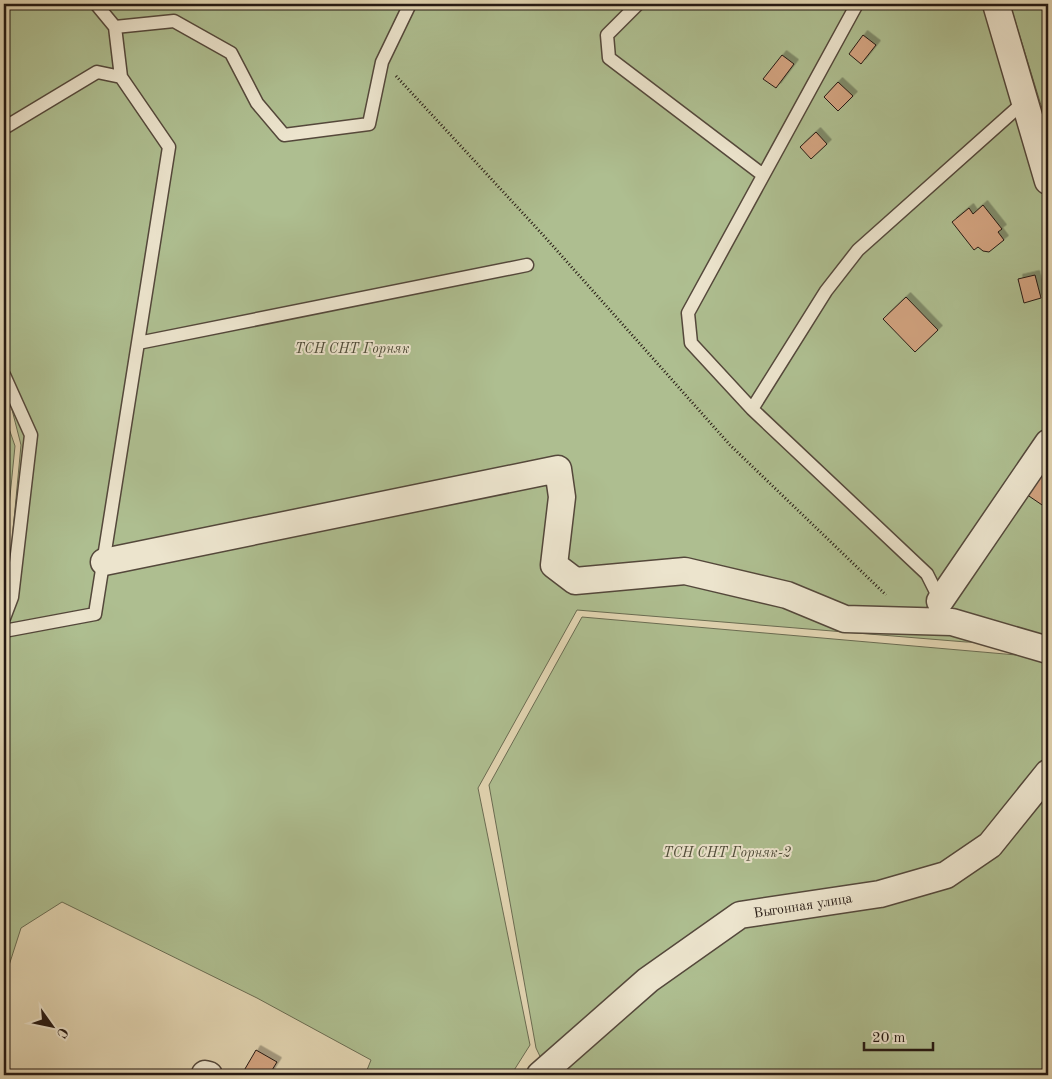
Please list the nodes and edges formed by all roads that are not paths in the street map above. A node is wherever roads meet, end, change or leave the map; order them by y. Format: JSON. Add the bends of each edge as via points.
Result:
{"nodes":[{"id":1,"x":96,"y":4,"type":"edge"},
{"id":2,"x":410,"y":4,"type":"edge"},
{"id":3,"x":638,"y":4,"type":"edge"},
{"id":4,"x":857,"y":4,"type":"edge"},
{"id":5,"x":996,"y":4,"type":"edge"},
{"id":6,"x":115,"y":27,"type":"junction"},
{"id":7,"x":120,"y":77,"type":"junction"},
{"id":8,"x":1025,"y":102,"type":"junction"},
{"id":9,"x":4,"y":128,"type":"edge"},
{"id":10,"x":763,"y":175,"type":"junction"},
{"id":11,"x":1048,"y":181,"type":"edge"},
{"id":12,"x":526,"y":265,"type":"dead end"},
{"id":13,"x":138,"y":343,"type":"junction"},
{"id":14,"x":4,"y":375,"type":"edge"},
{"id":15,"x":752,"y":409,"type":"junction"},
{"id":16,"x":1048,"y":443,"type":"edge"},
{"id":17,"x":104,"y":562,"type":"junction"},
{"id":18,"x":946,"y":612,"type":"junction"},
{"id":19,"x":4,"y":618,"type":"edge"},
{"id":20,"x":4,"y":631,"type":"edge"},
{"id":21,"x":1048,"y":650,"type":"edge"},
{"id":22,"x":1048,"y":773,"type":"edge"},
{"id":23,"x":540,"y":1075,"type":"edge"}],
"edges":[{"from":1,"to":6,"type":"lane"},
{"from":2,"to":6,"type":"lane","via":[[382,62],[369,124],[284,135],[256,103],[231,53],[174,21]]},
{"from":3,"to":10,"type":"lane","via":[[608,35],[609,58]]},
{"from":4,"to":10,"type":"lane"},
{"from":5,"to":8,"type":"street"},
{"from":6,"to":7,"type":"lane"},
{"from":7,"to":9,"type":"lane","via":[[97,72]]},
{"from":7,"to":13,"type":"lane","via":[[169,147]]},
{"from":8,"to":11,"type":"street"},
{"from":8,"to":15,"type":"lane","via":[[858,250],[826,291]]},
{"from":10,"to":15,"type":"lane","via":[[688,313],[690,343]]},
{"from":12,"to":13,"type":"lane"},
{"from":13,"to":17,"type":"lane"},
{"from":14,"to":19,"type":"lane","via":[[31,435],[12,597]]},
{"from":15,"to":18,"type":"lane","via":[[926,574]]},
{"from":16,"to":18,"type":"street"},
{"from":17,"to":18,"type":"street","via":[[558,469],[562,497],[554,565],[575,580],[685,571],[787,595],[845,619],[914,621]]},
{"from":17,"to":20,"type":"lane","via":[[96,614]]},
{"from":18,"to":21,"type":"street"},
{"from":22,"to":23,"type":"street","name":"Выгонная улица","via":[[990,845],[946,875],[880,894],[740,915],[648,980]]}]}
